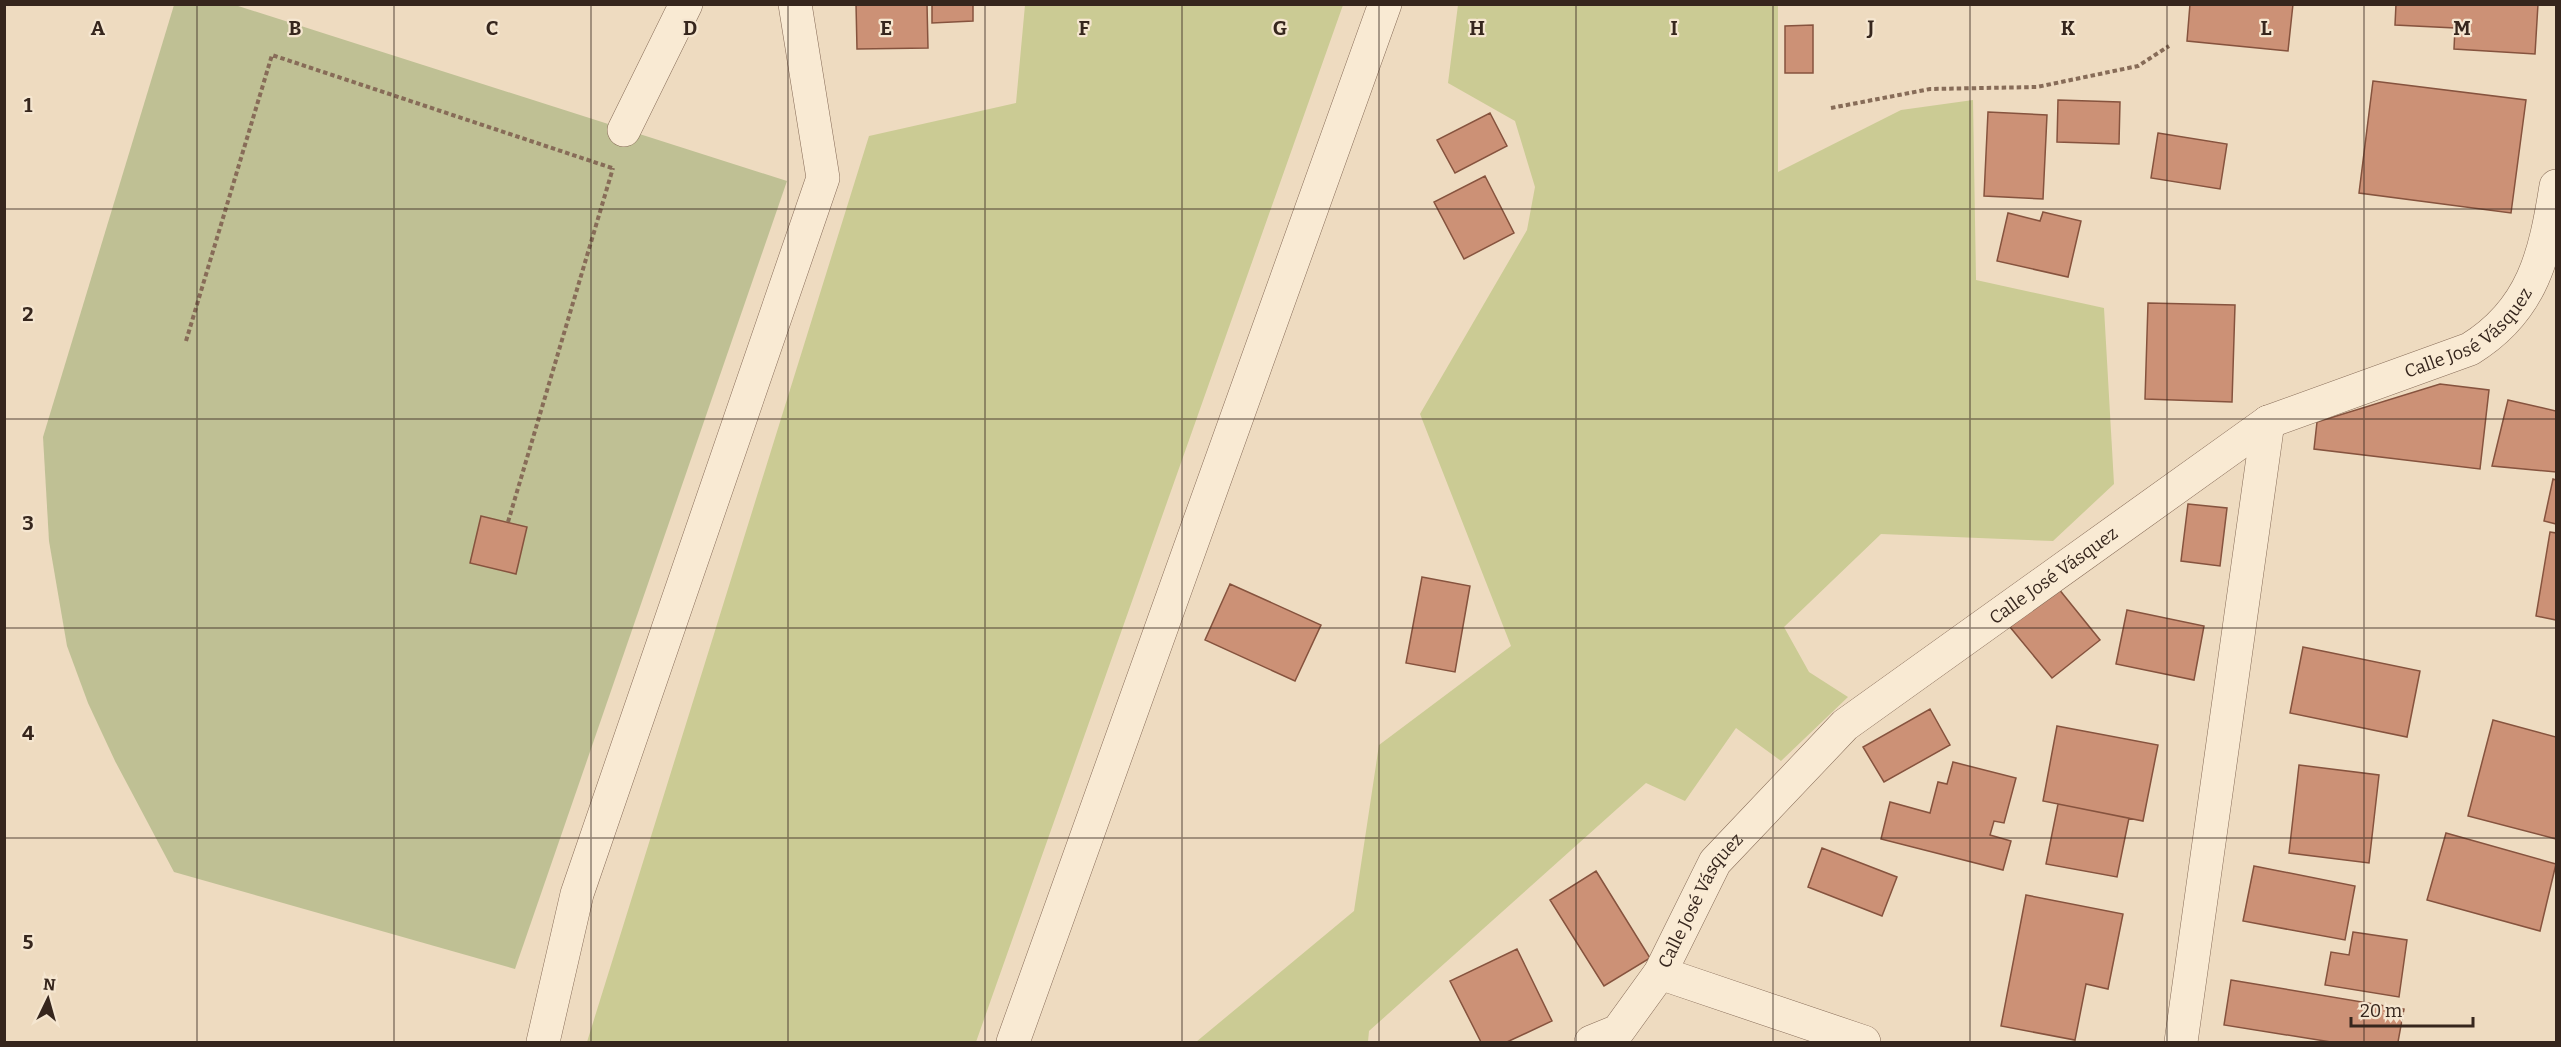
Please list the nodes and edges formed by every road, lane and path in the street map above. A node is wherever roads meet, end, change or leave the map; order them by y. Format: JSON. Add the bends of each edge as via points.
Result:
{"nodes":[{"id":1,"x":686,"y":4,"type":"edge"},
{"id":2,"x":795,"y":4,"type":"edge"},
{"id":3,"x":1385,"y":4,"type":"edge"},
{"id":4,"x":2169,"y":46,"type":"dead end"},
{"id":5,"x":1831,"y":108,"type":"dead end"},
{"id":6,"x":624,"y":129,"type":"joint"},
{"id":7,"x":613,"y":168,"type":"junction"},
{"id":8,"x":2556,"y":186,"type":"edge"},
{"id":9,"x":186,"y":341,"type":"dead end"},
{"id":10,"x":2268,"y":422,"type":"junction"},
{"id":11,"x":508,"y":522,"type":"dead end"},
{"id":12,"x":1660,"y":973,"type":"junction"},
{"id":13,"x":543,"y":1042,"type":"edge"},
{"id":14,"x":1013,"y":1042,"type":"edge"},
{"id":15,"x":1591,"y":1042,"type":"edge"},
{"id":16,"x":1864,"y":1042,"type":"edge"},
{"id":17,"x":2181,"y":1042,"type":"edge"}],
"edges":[{"from":1,"to":6,"type":"street"},
{"from":2,"to":13,"type":"street","via":[[823,178],[577,894]]},
{"from":3,"to":14,"type":"street"},
{"from":4,"to":5,"type":"path","via":[[2138,66],[2037,87],[1930,89]]},
{"from":6,"to":7,"type":"path"},
{"from":7,"to":9,"type":"path","via":[[272,55]]},
{"from":7,"to":11,"type":"path"},
{"from":8,"to":10,"type":"street","name":"Calle José Vásquez","via":[[2548,235],[2524,298],[2492,335],[2470,349]]},
{"from":10,"to":12,"type":"street","name":"Calle José Vásquez","via":[[1845,725],[1715,862]]},
{"from":10,"to":17,"type":"street"},
{"from":12,"to":15,"type":"street","name":"Calle José Vásquez","via":[[1618,1031]]},
{"from":12,"to":16,"type":"street"}]}
